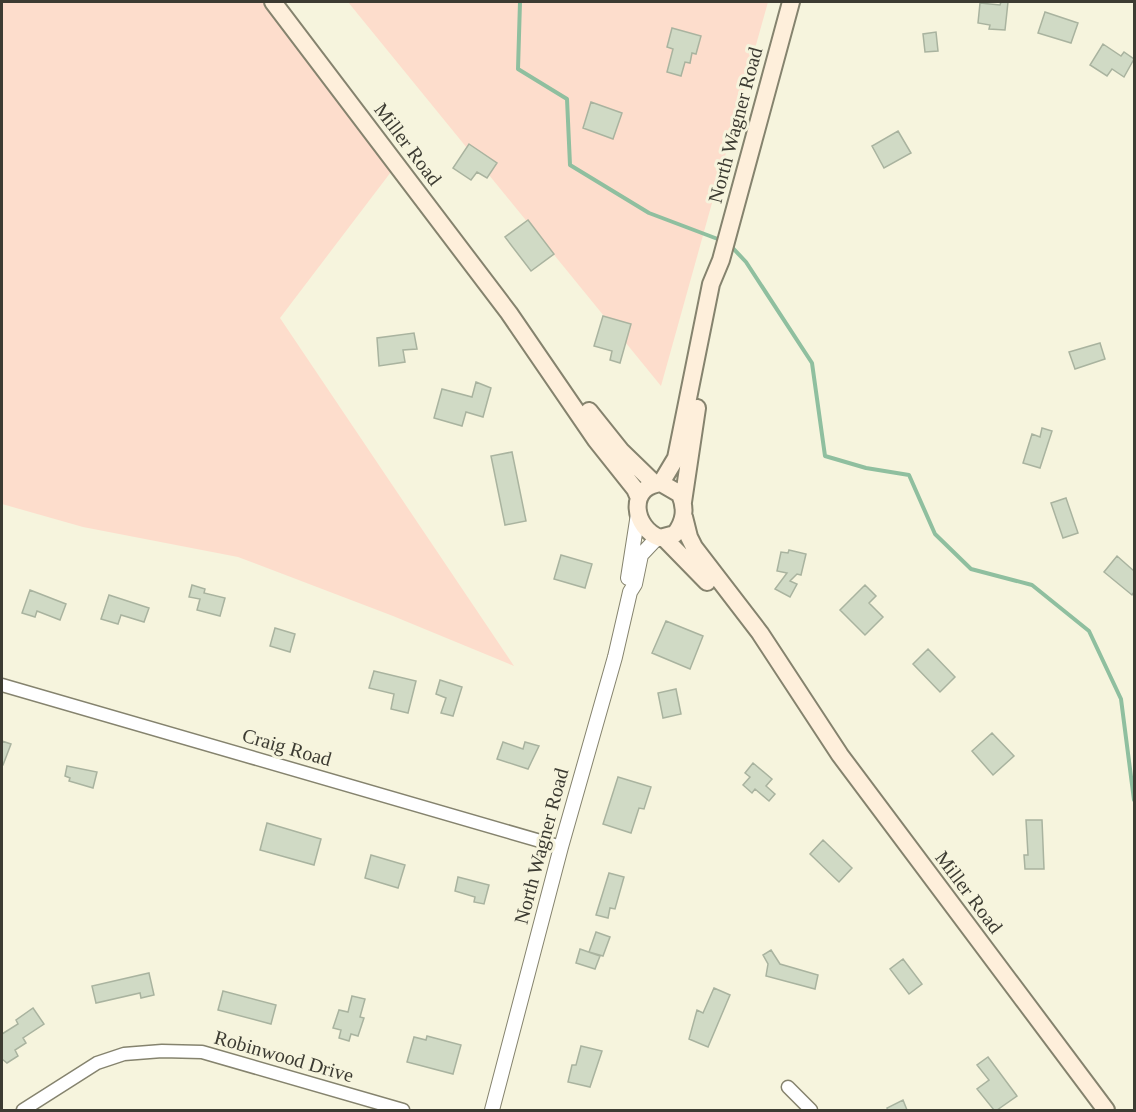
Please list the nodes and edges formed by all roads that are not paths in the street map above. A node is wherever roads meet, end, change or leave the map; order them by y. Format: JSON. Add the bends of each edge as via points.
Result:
{"nodes":[{"id":1,"x":273,"y":2,"type":"edge"},
{"id":2,"x":791,"y":2,"type":"edge"},
{"id":3,"x":722,"y":256,"type":"junction"},
{"id":4,"x":509,"y":313,"type":"junction"},
{"id":5,"x":658,"y":484,"type":"junction"},
{"id":6,"x":639,"y":506,"type":"junction"},
{"id":7,"x":683,"y":509,"type":"junction"},
{"id":8,"x":661,"y":538,"type":"junction"},
{"id":9,"x":630,"y":592,"type":"junction"},
{"id":10,"x":2,"y":685,"type":"edge"},
{"id":11,"x":800,"y":697,"type":"junction"},
{"id":12,"x":561,"y":847,"type":"junction"},
{"id":13,"x":788,"y":1086,"type":"dead end"},
{"id":14,"x":23,"y":1110,"type":"edge"},
{"id":15,"x":403,"y":1110,"type":"edge"},
{"id":16,"x":492,"y":1110,"type":"edge"},
{"id":17,"x":811,"y":1110,"type":"edge"},
{"id":18,"x":1106,"y":1110,"type":"edge"}],
"edges":[{"from":1,"to":4,"type":"main road","name":"Miller Road"},
{"from":2,"to":3,"type":"main road","name":"North Wagner Road"},
{"from":3,"to":5,"type":"main road","name":"North Wagner Road","via":[[711,284],[676,458]]},
{"from":3,"to":7,"type":"main road","name":"North Wagner Road"},
{"from":4,"to":5,"type":"main road","name":"Miller Road","via":[[621,451]]},
{"from":4,"to":6,"type":"main road","name":"Miller Road","via":[[635,489]]},
{"from":5,"to":6,"type":"main road","via":[[647,488]]},
{"from":5,"to":7,"type":"main road","via":[[674,489]]},
{"from":6,"to":8,"type":"main road","via":[[645,530]]},
{"from":6,"to":9,"type":"street","name":"North Wagner Road","via":[[627,585]]},
{"from":7,"to":8,"type":"main road","via":[[675,534]]},
{"from":7,"to":11,"type":"main road","name":"Miller Road","via":[[694,547],[760,633]]},
{"from":8,"to":9,"type":"street","name":"North Wagner Road","via":[[642,555]]},
{"from":8,"to":11,"type":"main road","name":"Miller Road","via":[[698,570]]},
{"from":9,"to":12,"type":"street","name":"North Wagner Road"},
{"from":10,"to":12,"type":"street","name":"Craig Road"},
{"from":11,"to":18,"type":"main road","name":"Miller Road"},
{"from":12,"to":16,"type":"street","name":"North Wagner Road"},
{"from":13,"to":17,"type":"street"},
{"from":14,"to":15,"type":"street","name":"Robinwood Drive","via":[[97,1063],[124,1054],[162,1051],[202,1052]]}]}
